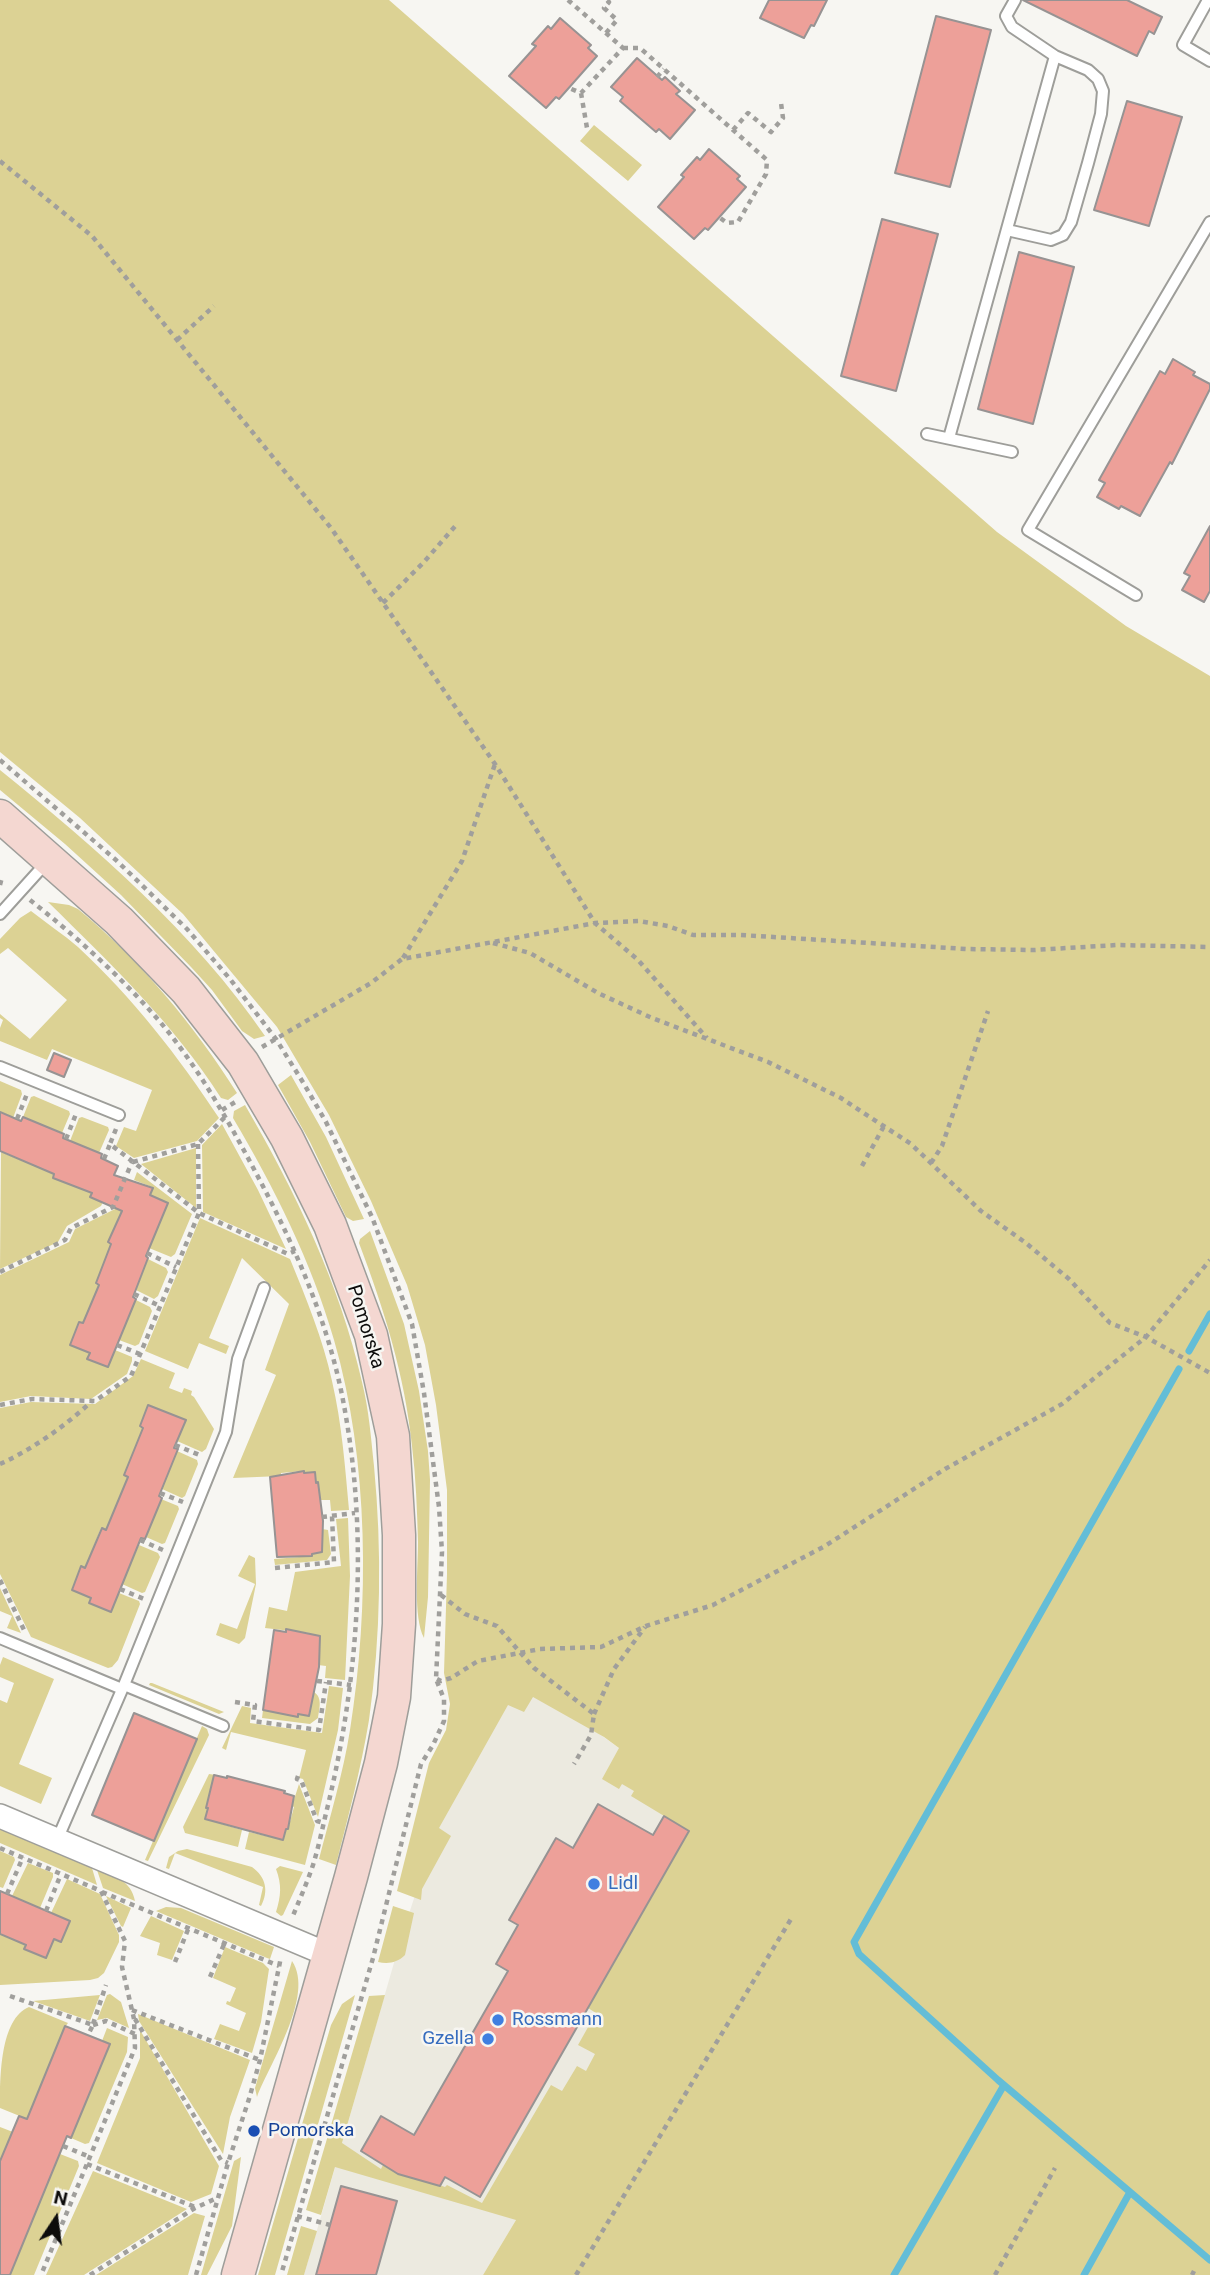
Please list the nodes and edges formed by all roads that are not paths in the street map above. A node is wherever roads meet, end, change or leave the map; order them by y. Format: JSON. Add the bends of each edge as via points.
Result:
{"nodes":[{"id":1,"x":1015,"y":0,"type":"edge"},
{"id":2,"x":1208,"y":0,"type":"edge"},
{"id":3,"x":1055,"y":56,"type":"junction"},
{"id":4,"x":1210,"y":61,"type":"edge"},
{"id":5,"x":1210,"y":222,"type":"edge"},
{"id":6,"x":1007,"y":230,"type":"junction"},
{"id":7,"x":928,"y":434,"type":"dead end"},
{"id":8,"x":949,"y":438,"type":"junction"},
{"id":9,"x":1012,"y":452,"type":"dead end"},
{"id":10,"x":1136,"y":595,"type":"dead end"},
{"id":11,"x":0,"y":816,"type":"edge"},
{"id":12,"x":50,"y":858,"type":"junction"},
{"id":13,"x":0,"y":914,"type":"edge"},
{"id":14,"x":0,"y":1067,"type":"edge"},
{"id":15,"x":119,"y":1115,"type":"dead end"},
{"id":16,"x":264,"y":1288,"type":"dead end"},
{"id":17,"x":0,"y":1638,"type":"edge"},
{"id":18,"x":123,"y":1687,"type":"junction"},
{"id":19,"x":223,"y":1726,"type":"dead end"},
{"id":20,"x":0,"y":1815,"type":"edge"},
{"id":21,"x":57,"y":1840,"type":"junction"},
{"id":22,"x":329,"y":1955,"type":"junction"},
{"id":23,"x":238,"y":2275,"type":"edge"}],
"edges":[{"from":1,"to":3,"type":"lane","via":[[1006,16],[1012,27]]},
{"from":2,"to":4,"type":"lane","via":[[1183,45]]},
{"from":3,"to":6,"type":"lane"},
{"from":3,"to":6,"type":"lane","via":[[1098,79],[1103,91],[1101,114],[1071,222],[1063,235],[1051,240]]},
{"from":5,"to":10,"type":"lane","via":[[1028,530]]},
{"from":6,"to":8,"type":"lane"},
{"from":7,"to":8,"type":"lane"},
{"from":8,"to":9,"type":"lane"},
{"from":11,"to":12,"type":"main road","name":"Pomorska"},
{"from":12,"to":13,"type":"lane"},
{"from":12,"to":22,"type":"main road","name":"Pomorska","via":[[120,921],[186,990],[240,1060],[287,1138],[330,1225],[372,1335],[393,1436],[399,1560],[394,1698]]},
{"from":14,"to":15,"type":"lane"},
{"from":16,"to":18,"type":"lane","via":[[239,1359],[226,1432]]},
{"from":17,"to":18,"type":"lane"},
{"from":18,"to":19,"type":"lane"},
{"from":18,"to":21,"type":"lane"},
{"from":20,"to":21,"type":"street"},
{"from":21,"to":22,"type":"street"},
{"from":22,"to":23,"type":"main road","name":"Pomorska"}]}
